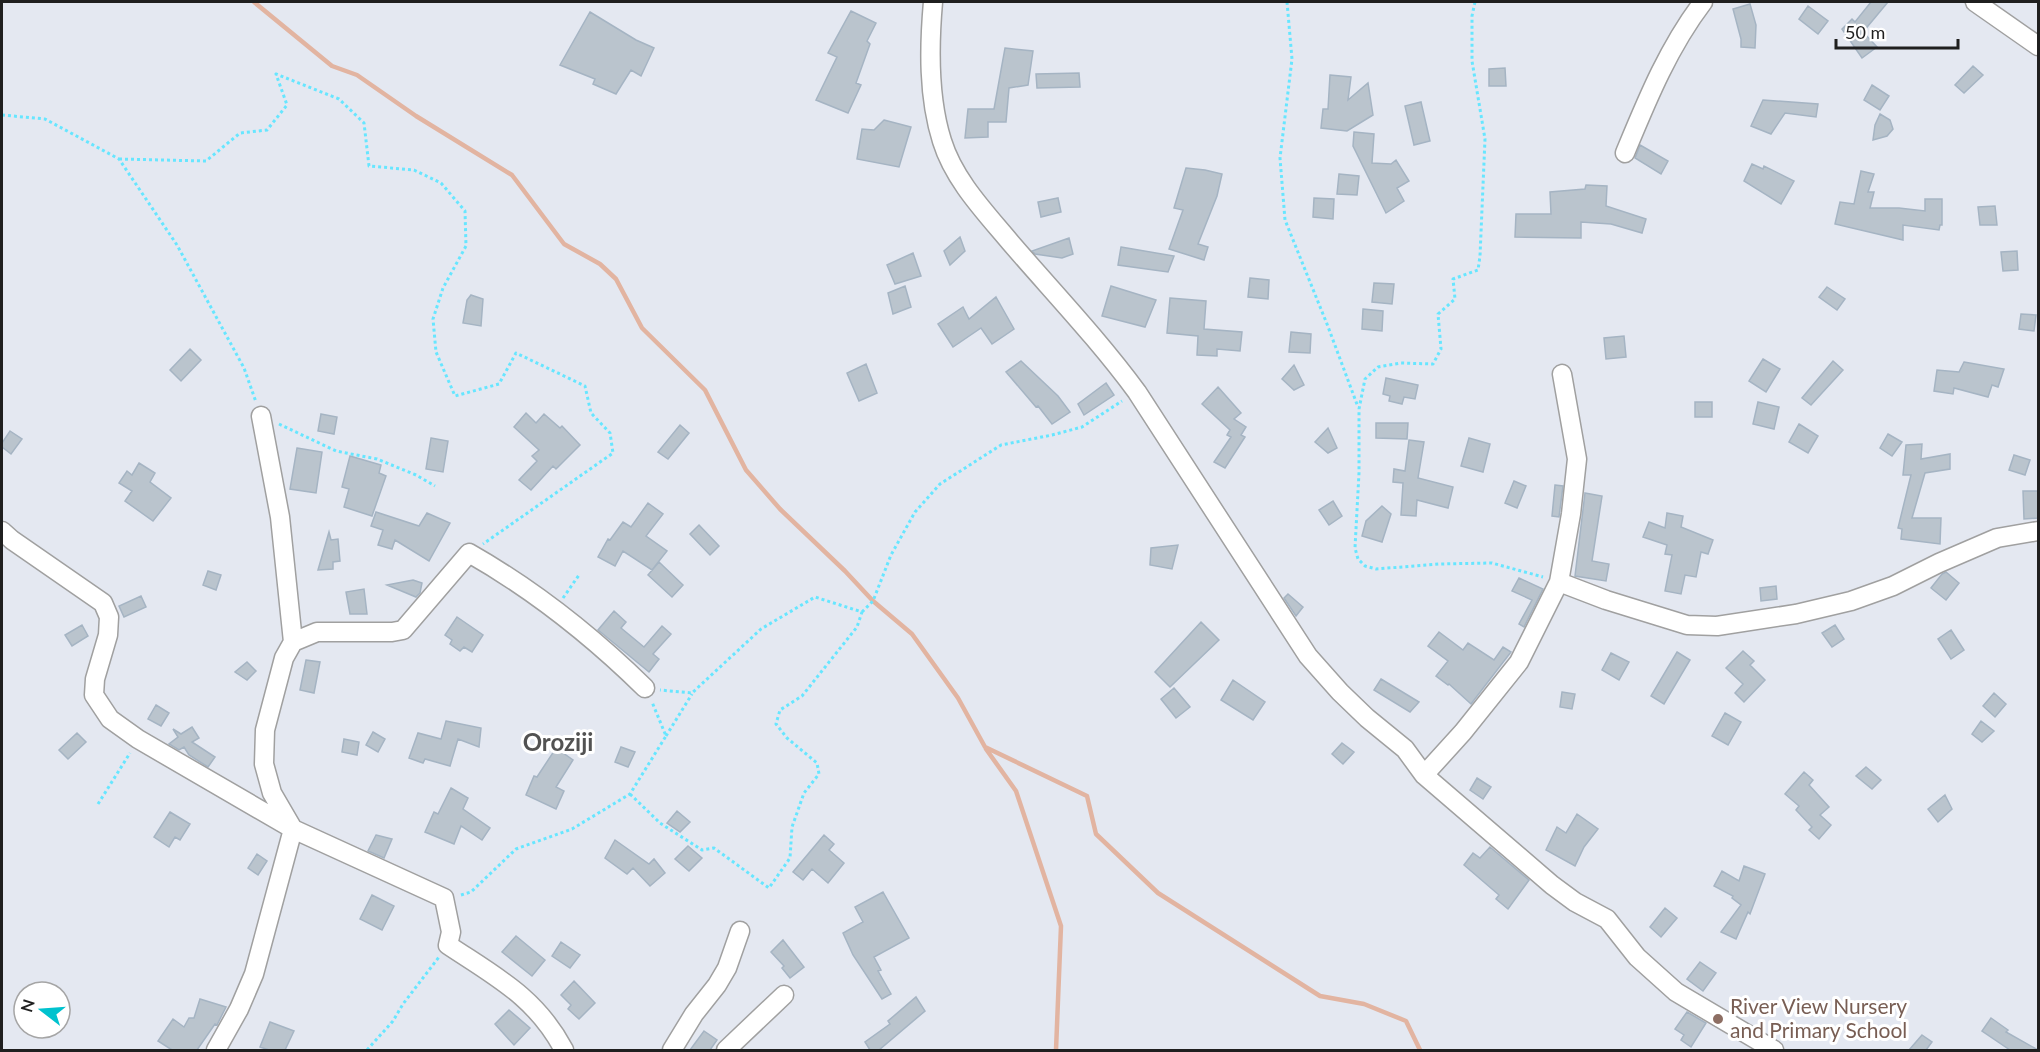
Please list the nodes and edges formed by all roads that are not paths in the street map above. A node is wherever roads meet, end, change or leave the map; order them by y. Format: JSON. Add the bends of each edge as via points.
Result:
{"nodes":[{"id":1,"x":933,"y":2,"type":"edge"},
{"id":2,"x":1703,"y":2,"type":"edge"},
{"id":3,"x":1975,"y":2,"type":"edge"},
{"id":4,"x":2038,"y":45,"type":"edge"},
{"id":5,"x":1625,"y":153,"type":"dead end"},
{"id":6,"x":1562,"y":374,"type":"dead end"},
{"id":7,"x":261,"y":416,"type":"road end"},
{"id":8,"x":2,"y":531,"type":"edge"},
{"id":9,"x":2038,"y":531,"type":"edge"},
{"id":10,"x":1559,"y":582,"type":"junction"},
{"id":11,"x":293,"y":642,"type":"junction"},
{"id":12,"x":645,"y":688,"type":"road end"},
{"id":13,"x":1425,"y":775,"type":"junction"},
{"id":14,"x":293,"y":829,"type":"junction"},
{"id":15,"x":740,"y":931,"type":"dead end"},
{"id":16,"x":784,"y":995,"type":"dead end"},
{"id":17,"x":216,"y":1050,"type":"edge"},
{"id":18,"x":564,"y":1050,"type":"edge"},
{"id":19,"x":672,"y":1050,"type":"edge"},
{"id":20,"x":726,"y":1050,"type":"edge"},
{"id":21,"x":1774,"y":1050,"type":"edge"}],
"edges":[{"from":1,"to":13,"type":"street","via":[[933,106],[942,144],[962,183],[1137,392],[1308,656],[1367,718],[1405,749]]},
{"from":2,"to":5,"type":"street","via":[[1663,63]]},
{"from":3,"to":4,"type":"street"},
{"from":6,"to":10,"type":"street","via":[[1577,459]]},
{"from":7,"to":11,"type":"street","via":[[280,517]]},
{"from":8,"to":14,"type":"street","via":[[103,603],[109,617],[108,635],[94,695],[110,719]]},
{"from":9,"to":10,"type":"street","via":[[1997,538],[1851,601],[1717,626],[1687,625]]},
{"from":10,"to":13,"type":"street","via":[[1520,662]]},
{"from":11,"to":12,"type":"street","via":[[317,632],[403,630],[469,553],[556,609]]},
{"from":11,"to":14,"type":"street","via":[[284,658],[265,730],[264,764],[272,792]]},
{"from":13,"to":21,"type":"street","via":[[1552,885],[1607,919],[1637,957],[1676,992]]},
{"from":14,"to":17,"type":"street","via":[[254,974]]},
{"from":14,"to":18,"type":"street","via":[[444,898],[451,932],[448,945],[528,1001]]},
{"from":15,"to":19,"type":"street","via":[[727,968]]},
{"from":16,"to":20,"type":"street"}]}
